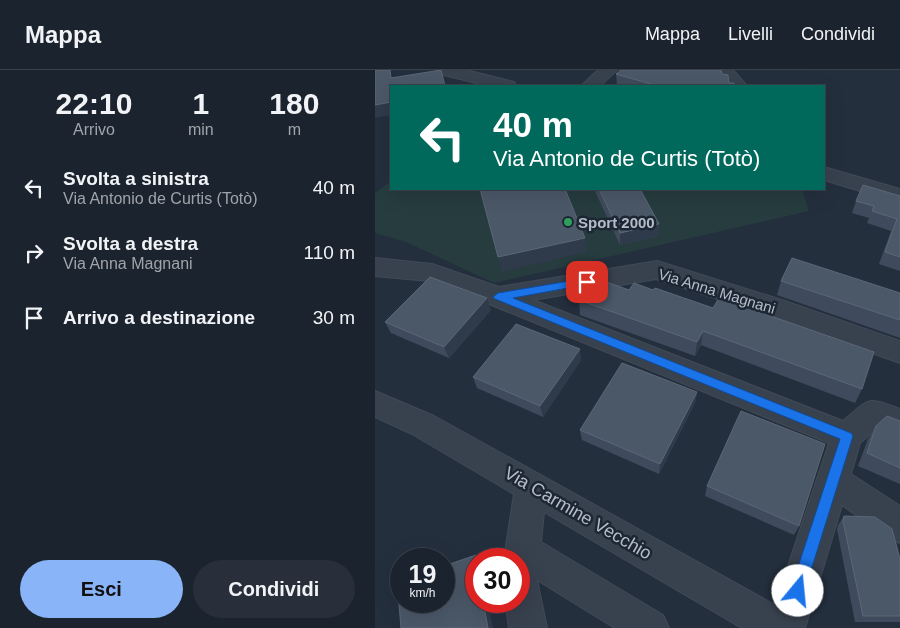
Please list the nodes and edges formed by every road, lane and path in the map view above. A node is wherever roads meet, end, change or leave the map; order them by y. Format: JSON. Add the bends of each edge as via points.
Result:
{"nodes":[{"id":1,"x":446,"y":70,"type":"edge"},
{"id":2,"x":609,"y":70,"type":"edge"},
{"id":3,"x":724,"y":70,"type":"edge"},
{"id":4,"x":504,"y":85,"type":"edge"},
{"id":5,"x":591,"y":85,"type":"edge"},
{"id":6,"x":737,"y":85,"type":"edge"},
{"id":7,"x":825,"y":174,"type":"edge"},
{"id":8,"x":900,"y":196,"type":"edge"},
{"id":9,"x":375,"y":268,"type":"edge"},
{"id":10,"x":498,"y":297,"type":"junction"},
{"id":11,"x":900,"y":352,"type":"edge"},
{"id":12,"x":375,"y":403,"type":"edge"},
{"id":13,"x":900,"y":422,"type":"edge"},
{"id":14,"x":847,"y":436,"type":"junction"},
{"id":15,"x":833,"y":480,"type":"junction"},
{"id":16,"x":531,"y":486,"type":"junction"},
{"id":17,"x":900,"y":526,"type":"edge"},
{"id":18,"x":523,"y":548,"type":"edge"},
{"id":19,"x":530,"y":555,"type":"edge"},
{"id":20,"x":525,"y":613,"type":"edge"},
{"id":21,"x":527,"y":628,"type":"edge"},
{"id":22,"x":650,"y":628,"type":"edge"},
{"id":23,"x":778,"y":628,"type":"edge"},
{"id":24,"x":786,"y":628,"type":"edge"}],
"edges":[{"from":1,"to":4,"type":"street"},
{"from":2,"to":5,"type":"street"},
{"from":3,"to":6,"type":"street"},
{"from":7,"to":8,"type":"street"},
{"from":9,"to":10,"type":"street","via":[[432,273]]},
{"from":10,"to":11,"type":"street","name":"Via Anna Magnani","via":[[657,270]]},
{"from":10,"to":14,"type":"street"},
{"from":12,"to":16,"type":"street","name":"Via Carmine Vecchio","via":[[423,425]]},
{"from":13,"to":14,"type":"street","via":[[874,412]]},
{"from":14,"to":15,"type":"street"},
{"from":15,"to":17,"type":"street"},
{"from":15,"to":24,"type":"street"},
{"from":16,"to":18,"type":"street"},
{"from":16,"to":23,"type":"street","name":"Via Carmine Vecchio"},
{"from":19,"to":22,"type":"street"},
{"from":20,"to":21,"type":"street"}]}
